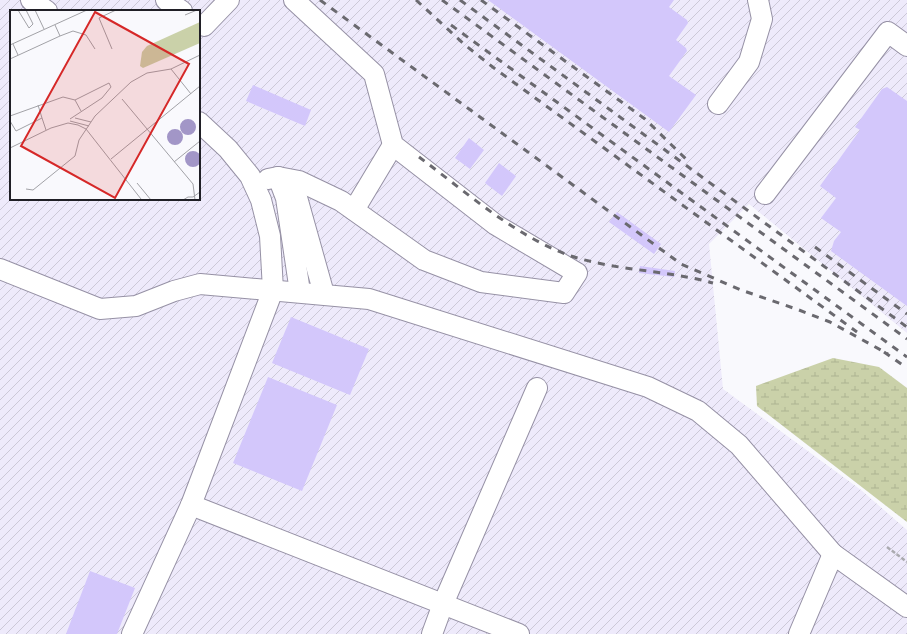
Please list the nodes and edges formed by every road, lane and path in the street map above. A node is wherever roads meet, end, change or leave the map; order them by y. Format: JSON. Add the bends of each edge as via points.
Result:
{"nodes":[{"id":1,"x":31,"y":0,"type":"edge"},
{"id":2,"x":166,"y":0,"type":"edge"},
{"id":3,"x":229,"y":0,"type":"edge"},
{"id":4,"x":294,"y":0,"type":"edge"},
{"id":5,"x":758,"y":0,"type":"edge"},
{"id":6,"x":46,"y":10,"type":"edge"},
{"id":7,"x":181,"y":10,"type":"edge"},
{"id":8,"x":201,"y":27,"type":"edge"},
{"id":9,"x":907,"y":46,"type":"edge"},
{"id":10,"x":718,"y":104,"type":"dead end"},
{"id":11,"x":200,"y":123,"type":"edge"},
{"id":12,"x":393,"y":145,"type":"junction"},
{"id":13,"x":285,"y":178,"type":"junction"},
{"id":14,"x":253,"y":182,"type":"junction"},
{"id":15,"x":765,"y":194,"type":"dead end"},
{"id":16,"x":354,"y":210,"type":"junction"},
{"id":17,"x":0,"y":269,"type":"edge"},
{"id":18,"x":273,"y":290,"type":"junction"},
{"id":19,"x":300,"y":292,"type":"junction"},
{"id":20,"x":324,"y":294,"type":"junction"},
{"id":21,"x":537,"y":388,"type":"dead end"},
{"id":22,"x":191,"y":505,"type":"junction"},
{"id":23,"x":886,"y":547,"type":"dead end"},
{"id":24,"x":833,"y":554,"type":"junction"},
{"id":25,"x":907,"y":562,"type":"edge"},
{"id":26,"x":443,"y":604,"type":"junction"},
{"id":27,"x":907,"y":607,"type":"edge"},
{"id":28,"x":132,"y":634,"type":"edge"},
{"id":29,"x":432,"y":634,"type":"edge"},
{"id":30,"x":519,"y":634,"type":"edge"},
{"id":31,"x":799,"y":634,"type":"edge"}],
"edges":[{"from":1,"to":6,"type":"lane"},
{"from":2,"to":7,"type":"lane"},
{"from":3,"to":8,"type":"lane"},
{"from":4,"to":12,"type":"lane","via":[[374,74]]},
{"from":5,"to":10,"type":"lane","via":[[762,19],[749,62]]},
{"from":9,"to":15,"type":"lane","via":[[888,32]]},
{"from":11,"to":14,"type":"lane","via":[[228,149]]},
{"from":12,"to":16,"type":"lane"},
{"from":12,"to":16,"type":"lane","via":[[496,226],[577,273],[564,293],[481,282],[424,260]]},
{"from":13,"to":14,"type":"lane"},
{"from":13,"to":16,"type":"lane","via":[[299,181]]},
{"from":13,"to":19,"type":"lane"},
{"from":13,"to":20,"type":"lane"},
{"from":14,"to":18,"type":"lane","via":[[261,200],[270,236]]},
{"from":17,"to":18,"type":"lane","via":[[100,309],[136,306],[200,284]]},
{"from":18,"to":19,"type":"lane"},
{"from":18,"to":22,"type":"lane"},
{"from":19,"to":20,"type":"lane"},
{"from":20,"to":24,"type":"lane","via":[[369,299],[648,387],[698,411],[739,445]]},
{"from":21,"to":26,"type":"lane"},
{"from":22,"to":26,"type":"lane"},
{"from":22,"to":28,"type":"lane"},
{"from":23,"to":25,"type":"path"},
{"from":24,"to":27,"type":"lane"},
{"from":24,"to":31,"type":"lane"},
{"from":26,"to":29,"type":"lane"},
{"from":26,"to":30,"type":"lane"}]}
